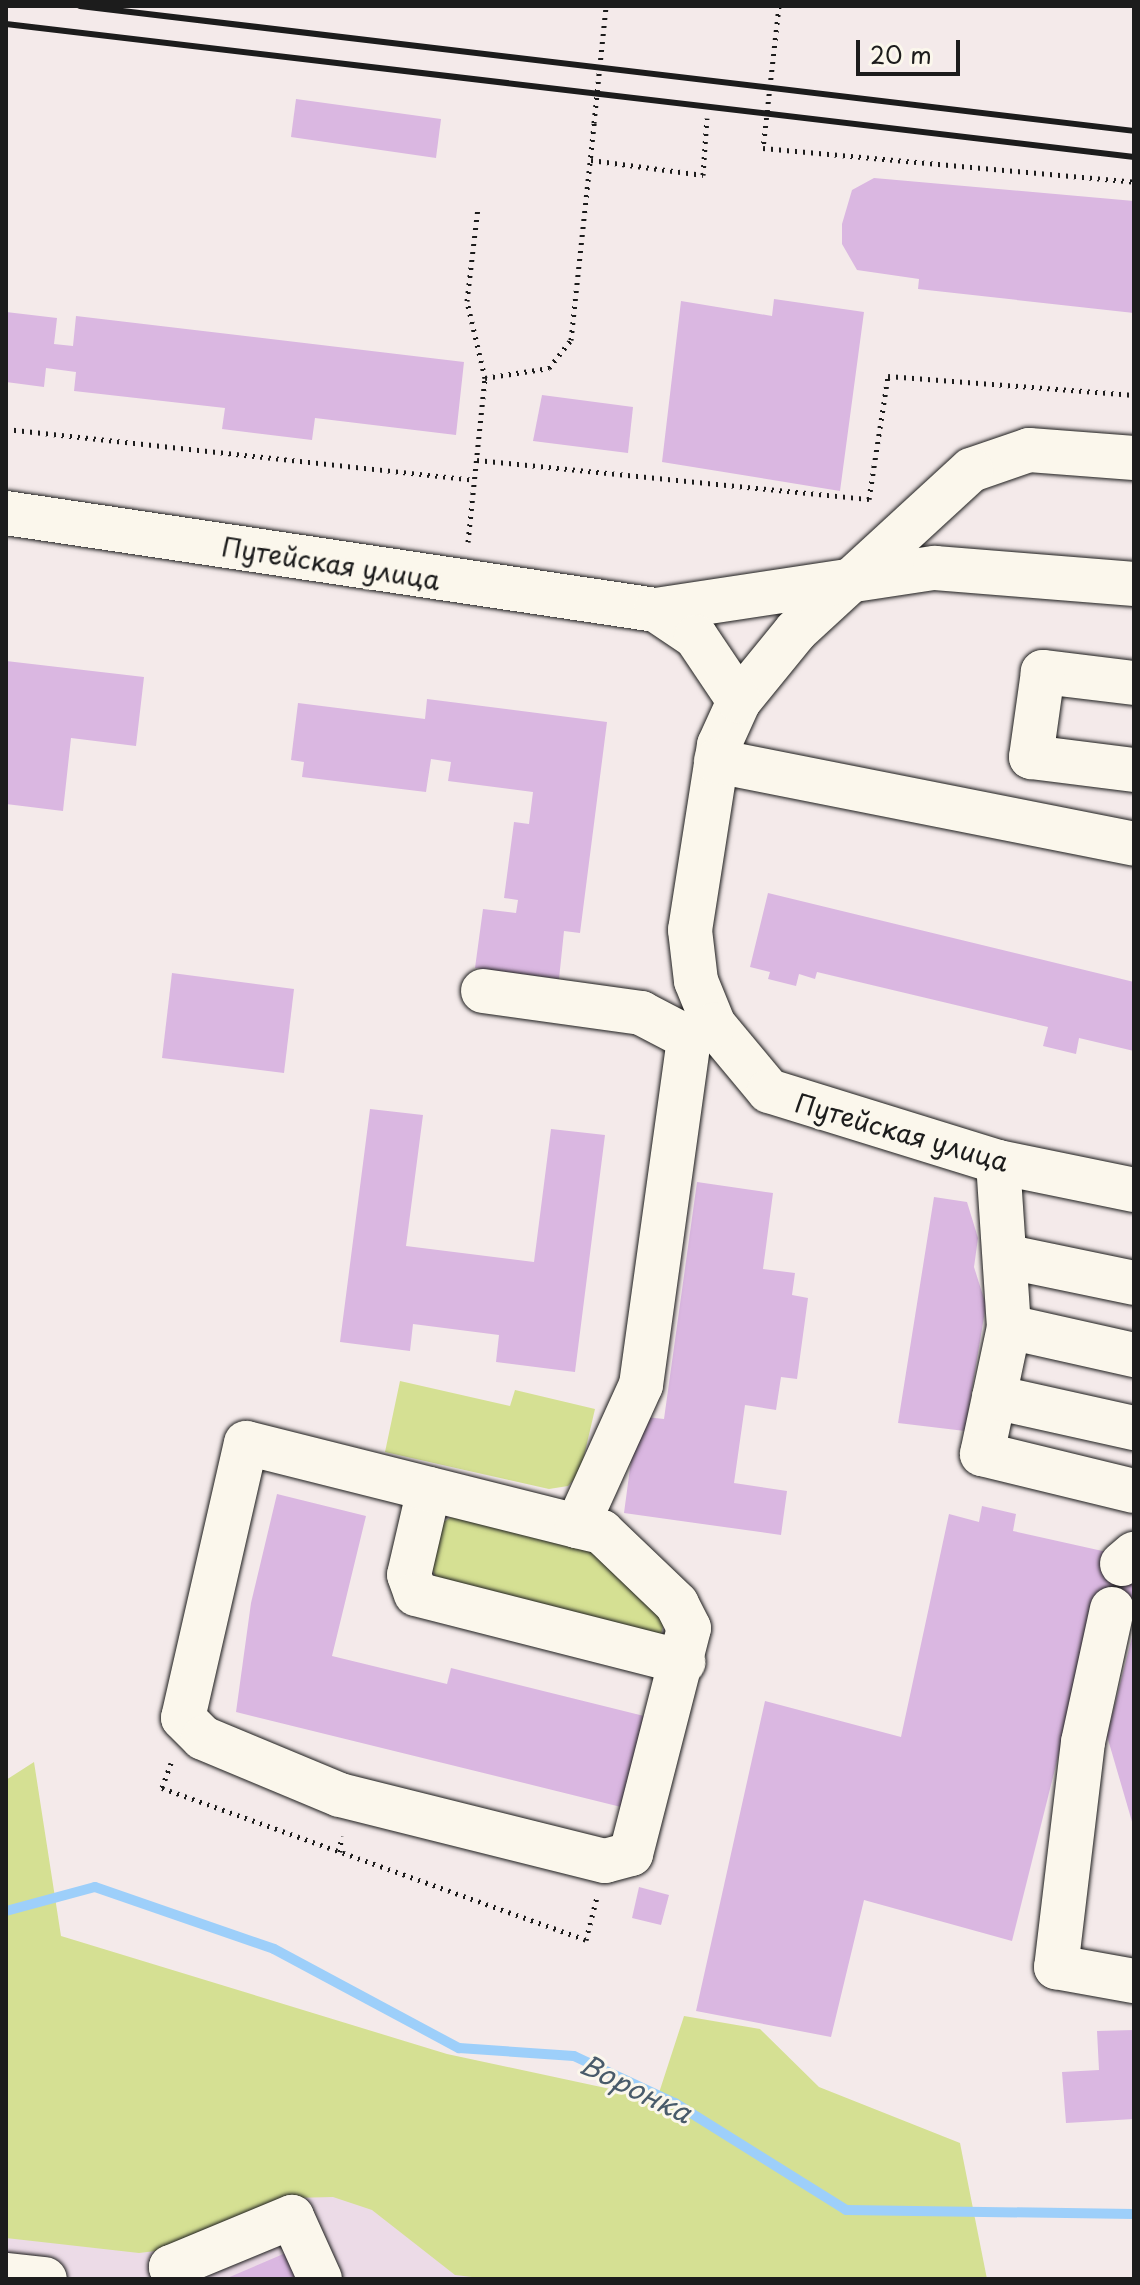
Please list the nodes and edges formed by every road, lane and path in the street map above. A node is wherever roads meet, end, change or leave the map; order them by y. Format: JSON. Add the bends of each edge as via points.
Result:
{"nodes":[{"id":1,"x":606,"y":6,"type":"edge"},
{"id":2,"x":779,"y":6,"type":"edge"},
{"id":3,"x":707,"y":118,"type":"dead end"},
{"id":4,"x":591,"y":160,"type":"junction"},
{"id":5,"x":1134,"y":182,"type":"edge"},
{"id":6,"x":478,"y":207,"type":"dead end"},
{"id":7,"x":485,"y":378,"type":"junction"},
{"id":8,"x":1134,"y":395,"type":"edge"},
{"id":9,"x":6,"y":429,"type":"edge"},
{"id":10,"x":1134,"y":458,"type":"edge"},
{"id":11,"x":477,"y":460,"type":"junction"},
{"id":12,"x":474,"y":480,"type":"junction"},
{"id":13,"x":6,"y":513,"type":"edge"},
{"id":14,"x":465,"y":584,"type":"junction"},
{"id":15,"x":1134,"y":584,"type":"edge"},
{"id":16,"x":848,"y":585,"type":"junction"},
{"id":17,"x":656,"y":610,"type":"junction"},
{"id":18,"x":1134,"y":683,"type":"edge"},
{"id":19,"x":739,"y":701,"type":"junction"},
{"id":20,"x":716,"y":761,"type":"junction"},
{"id":21,"x":1086,"y":765,"type":"junction"},
{"id":22,"x":1134,"y":770,"type":"edge"},
{"id":23,"x":1077,"y":833,"type":"junction"},
{"id":24,"x":1134,"y":844,"type":"edge"},
{"id":25,"x":483,"y":991,"type":"dead end"},
{"id":26,"x":701,"y":1032,"type":"junction"},
{"id":27,"x":998,"y":1162,"type":"junction"},
{"id":28,"x":1134,"y":1190,"type":"edge"},
{"id":29,"x":1009,"y":1257,"type":"junction"},
{"id":30,"x":1134,"y":1283,"type":"edge"},
{"id":31,"x":1009,"y":1327,"type":"junction"},
{"id":32,"x":1134,"y":1355,"type":"edge"},
{"id":33,"x":994,"y":1397,"type":"junction"},
{"id":34,"x":1134,"y":1428,"type":"edge"},
{"id":35,"x":429,"y":1489,"type":"junction"},
{"id":36,"x":1134,"y":1491,"type":"edge"},
{"id":37,"x":577,"y":1526,"type":"junction"},
{"id":38,"x":1112,"y":1609,"type":"dead end"},
{"id":39,"x":683,"y":1662,"type":"junction"},
{"id":40,"x":191,"y":1730,"type":"junction"},
{"id":41,"x":605,"y":1861,"type":"junction"},
{"id":42,"x":1134,"y":1981,"type":"edge"},
{"id":43,"x":6,"y":2275,"type":"edge"},
{"id":44,"x":45,"y":2279,"type":"edge"},
{"id":45,"x":176,"y":2279,"type":"edge"},
{"id":46,"x":320,"y":2279,"type":"edge"}],
"edges":[{"from":1,"to":4,"type":"path","bridge":true},
{"from":2,"to":5,"type":"path","via":[[763,148]]},
{"from":3,"to":4,"type":"path","via":[[703,175]]},
{"from":4,"to":7,"type":"path","via":[[571,340],[549,368]]},
{"from":6,"to":7,"type":"path","via":[[467,301]]},
{"from":7,"to":11,"type":"path"},
{"from":8,"to":11,"type":"path","via":[[888,376],[869,499]]},
{"from":9,"to":12,"type":"path"},
{"from":10,"to":16,"type":"street","name":"Путейская улица","via":[[1029,450],[971,470]]},
{"from":11,"to":12,"type":"path"},
{"from":12,"to":14,"type":"path"},
{"from":13,"to":14,"type":"street","name":"Путейская улица"},
{"from":14,"to":17,"type":"street","name":"Путейская улица"},
{"from":15,"to":16,"type":"street","via":[[935,568]]},
{"from":16,"to":17,"type":"street"},
{"from":16,"to":19,"type":"street","name":"Путейская улица","via":[[796,631]]},
{"from":17,"to":19,"type":"street","via":[[696,637]]},
{"from":18,"to":21,"type":"street","via":[[1043,672],[1031,757]]},
{"from":19,"to":20,"type":"street","name":"Путейская улица"},
{"from":20,"to":23,"type":"street"},
{"from":20,"to":26,"type":"street","name":"Путейская улица","via":[[690,930]]},
{"from":21,"to":22,"type":"street"},
{"from":21,"to":23,"type":"street"},
{"from":23,"to":24,"type":"street"},
{"from":25,"to":26,"type":"street","via":[[641,1013]]},
{"from":26,"to":27,"type":"street","name":"Путейская улица","via":[[769,1091]]},
{"from":26,"to":37,"type":"street","via":[[641,1385]]},
{"from":27,"to":28,"type":"street","name":"Путейская улица"},
{"from":27,"to":29,"type":"street"},
{"from":29,"to":30,"type":"street"},
{"from":29,"to":31,"type":"street"},
{"from":31,"to":32,"type":"street"},
{"from":31,"to":33,"type":"street"},
{"from":33,"to":34,"type":"street"},
{"from":33,"to":36,"type":"street","via":[[982,1454]]},
{"from":35,"to":37,"type":"street"},
{"from":35,"to":39,"type":"street","via":[[409,1575],[416,1594]]},
{"from":35,"to":40,"type":"street","via":[[246,1443],[182,1703]]},
{"from":37,"to":39,"type":"street","via":[[602,1532],[677,1604],[689,1628]]},
{"from":38,"to":42,"type":"street","via":[[1083,1742],[1056,1967]]},
{"from":39,"to":41,"type":"street","via":[[639,1840],[631,1854]]},
{"from":40,"to":41,"type":"street","via":[[340,1795]]},
{"from":40,"to":41,"type":"path","via":[[162,1788],[586,1940]]},
{"from":43,"to":44,"type":"street"},
{"from":45,"to":46,"type":"street","via":[[171,2267],[292,2217]]}]}
